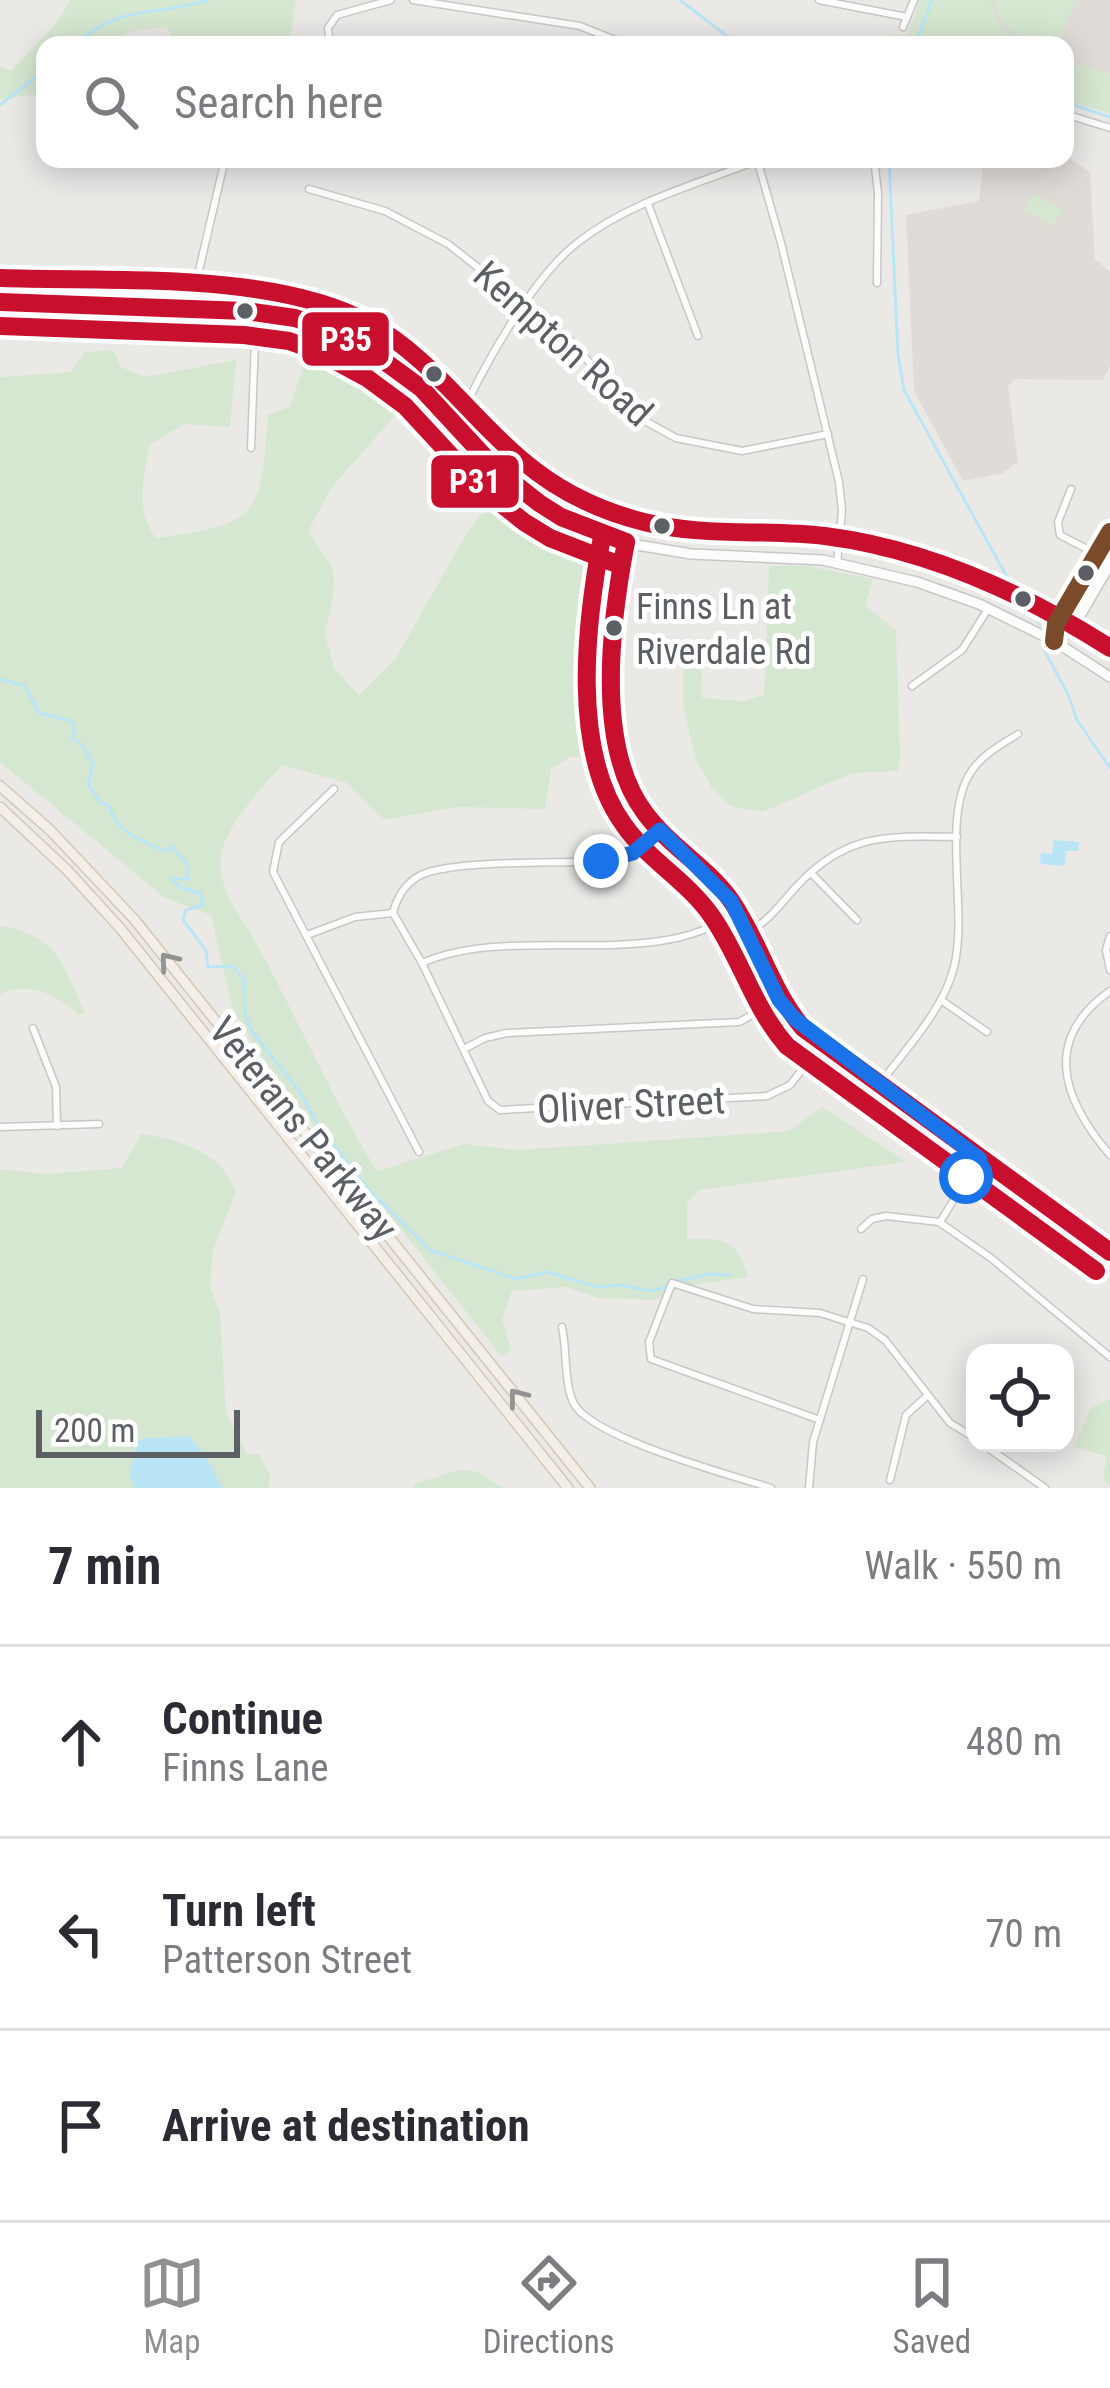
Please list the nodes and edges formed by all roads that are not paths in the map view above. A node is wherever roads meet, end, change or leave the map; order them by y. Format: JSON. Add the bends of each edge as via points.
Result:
{"nodes":[{"id":1,"x":391,"y":0,"type":"edge"},
{"id":2,"x":412,"y":0,"type":"edge"},
{"id":3,"x":819,"y":0,"type":"edge"},
{"id":4,"x":914,"y":0,"type":"edge"},
{"id":5,"x":907,"y":17,"type":"junction"},
{"id":6,"x":903,"y":27,"type":"dead end"},
{"id":7,"x":329,"y":36,"type":"edge"},
{"id":8,"x":605,"y":36,"type":"edge"},
{"id":9,"x":1074,"y":117,"type":"edge"},
{"id":10,"x":1110,"y":128,"type":"edge"},
{"id":11,"x":223,"y":168,"type":"edge"},
{"id":12,"x":739,"y":168,"type":"edge"},
{"id":13,"x":761,"y":168,"type":"edge"},
{"id":14,"x":875,"y":168,"type":"edge"},
{"id":15,"x":309,"y":189,"type":"dead end"},
{"id":16,"x":648,"y":204,"type":"junction"},
{"id":17,"x":877,"y":283,"type":"dead end"},
{"id":18,"x":525,"y":301,"type":"junction"},
{"id":19,"x":0,"y":302,"type":"edge"},
{"id":20,"x":190,"y":309,"type":"junction"},
{"id":21,"x":256,"y":312,"type":"junction"},
{"id":22,"x":698,"y":336,"type":"dead end"},
{"id":23,"x":456,"y":427,"type":"junction"},
{"id":24,"x":828,"y":434,"type":"junction"},
{"id":25,"x":251,"y":448,"type":"dead end"},
{"id":26,"x":1071,"y":489,"type":"dead end"},
{"id":27,"x":1110,"y":532,"type":"edge"},
{"id":28,"x":626,"y":542,"type":"junction"},
{"id":29,"x":1097,"y":553,"type":"junction"},
{"id":30,"x":1110,"y":562,"type":"edge"},
{"id":31,"x":837,"y":563,"type":"junction"},
{"id":32,"x":988,"y":609,"type":"junction"},
{"id":33,"x":1054,"y":641,"type":"junction"},
{"id":34,"x":1110,"y":677,"type":"edge"},
{"id":35,"x":912,"y":686,"type":"dead end"},
{"id":36,"x":1018,"y":734,"type":"dead end"},
{"id":37,"x":0,"y":786,"type":"edge"},
{"id":38,"x":334,"y":789,"type":"dead end"},
{"id":39,"x":0,"y":807,"type":"edge"},
{"id":40,"x":660,"y":830,"type":"junction"},
{"id":41,"x":958,"y":838,"type":"junction"},
{"id":42,"x":811,"y":872,"type":"junction"},
{"id":43,"x":737,"y":911,"type":"junction"},
{"id":44,"x":393,"y":913,"type":"junction"},
{"id":45,"x":856,"y":920,"type":"dead end"},
{"id":46,"x":748,"y":932,"type":"junction"},
{"id":47,"x":307,"y":935,"type":"junction"},
{"id":48,"x":1110,"y":936,"type":"edge"},
{"id":49,"x":422,"y":963,"type":"junction"},
{"id":50,"x":1110,"y":970,"type":"edge"},
{"id":51,"x":1110,"y":991,"type":"edge"},
{"id":52,"x":779,"y":1000,"type":"junction"},
{"id":53,"x":941,"y":1000,"type":"junction"},
{"id":54,"x":34,"y":1028,"type":"dead end"},
{"id":55,"x":987,"y":1032,"type":"dead end"},
{"id":56,"x":823,"y":1043,"type":"junction"},
{"id":57,"x":464,"y":1049,"type":"junction"},
{"id":58,"x":880,"y":1084,"type":"junction"},
{"id":59,"x":99,"y":1124,"type":"dead end"},
{"id":60,"x":0,"y":1126,"type":"edge"},
{"id":61,"x":57,"y":1126,"type":"junction"},
{"id":62,"x":419,"y":1152,"type":"dead end"},
{"id":63,"x":1110,"y":1155,"type":"edge"},
{"id":64,"x":980,"y":1159,"type":"junction"},
{"id":65,"x":939,"y":1222,"type":"junction"},
{"id":66,"x":861,"y":1229,"type":"dead end"},
{"id":67,"x":1110,"y":1252,"type":"edge"},
{"id":68,"x":863,"y":1279,"type":"dead end"},
{"id":69,"x":851,"y":1322,"type":"junction"},
{"id":70,"x":562,"y":1327,"type":"dead end"},
{"id":71,"x":1110,"y":1357,"type":"edge"},
{"id":72,"x":927,"y":1396,"type":"junction"},
{"id":73,"x":820,"y":1420,"type":"junction"},
{"id":74,"x":966,"y":1433,"type":"edge"},
{"id":75,"x":994,"y":1452,"type":"edge"},
{"id":76,"x":890,"y":1480,"type":"dead end"},
{"id":77,"x":568,"y":1488,"type":"edge"},
{"id":78,"x":590,"y":1488,"type":"edge"},
{"id":79,"x":771,"y":1488,"type":"edge"},
{"id":80,"x":809,"y":1488,"type":"edge"},
{"id":81,"x":1046,"y":1488,"type":"edge"}],
"edges":[{"from":1,"to":7,"type":"street","via":[[337,15]]},
{"from":2,"to":8,"type":"street"},
{"from":3,"to":5,"type":"street"},
{"from":4,"to":5,"type":"street"},
{"from":5,"to":6,"type":"street"},
{"from":9,"to":10,"type":"street"},
{"from":11,"to":20,"type":"street"},
{"from":12,"to":16,"type":"street"},
{"from":13,"to":24,"type":"street"},
{"from":14,"to":17,"type":"street"},
{"from":15,"to":18,"type":"street","name":"Kempton Road","via":[[410,222]]},
{"from":16,"to":18,"type":"street","via":[[580,240]]},
{"from":16,"to":22,"type":"street"},
{"from":18,"to":23,"type":"street"},
{"from":18,"to":24,"type":"street","name":"Kempton Road","via":[[636,416],[676,439],[742,452]]},
{"from":19,"to":20,"type":"main road"},
{"from":20,"to":21,"type":"main road"},
{"from":21,"to":23,"type":"main road","via":[[357,344],[421,388]]},
{"from":21,"to":25,"type":"street"},
{"from":23,"to":28,"type":"main road","via":[[538,503]]},
{"from":24,"to":31,"type":"street","via":[[842,503]]},
{"from":26,"to":29,"type":"street","via":[[1058,532]]},
{"from":27,"to":29,"type":"main road"},
{"from":28,"to":31,"type":"main road"},
{"from":28,"to":40,"type":"main road","via":[[612,637],[619,756],[631,793]]},
{"from":29,"to":30,"type":"street"},
{"from":29,"to":33,"type":"main road"},
{"from":30,"to":33,"type":"main road","via":[[1070,634]]},
{"from":31,"to":32,"type":"main road"},
{"from":32,"to":33,"type":"main road"},
{"from":32,"to":35,"type":"street","via":[[962,650]]},
{"from":33,"to":34,"type":"main road"},
{"from":36,"to":41,"type":"street","via":[[970,773]]},
{"from":78,"to":37,"type":"main road","name":"Veterans Parkway","one_way":true,"via":[[134,919]]},
{"from":38,"to":47,"type":"street","via":[[275,851],[275,877]]},
{"from":39,"to":77,"type":"main road","name":"Veterans Parkway","via":[[120,928]]},
{"from":40,"to":43,"type":"main road"},
{"from":40,"to":44,"type":"street","via":[[616,860],[427,872],[406,886]]},
{"from":41,"to":42,"type":"street","via":[[868,839]]},
{"from":41,"to":53,"type":"street","via":[[957,946]]},
{"from":42,"to":45,"type":"street"},
{"from":42,"to":46,"type":"street"},
{"from":43,"to":46,"type":"main road"},
{"from":43,"to":49,"type":"street","via":[[674,939],[460,950]]},
{"from":44,"to":47,"type":"street"},
{"from":44,"to":49,"type":"street","name":"Oliver Street"},
{"from":46,"to":52,"type":"main road"},
{"from":47,"to":62,"type":"street"},
{"from":48,"to":50,"type":"street"},
{"from":49,"to":57,"type":"street","name":"Oliver Street"},
{"from":51,"to":63,"type":"street","via":[[1064,1054],[1075,1105]]},
{"from":52,"to":56,"type":"main road"},
{"from":52,"to":57,"type":"street","via":[[739,1022],[507,1033]]},
{"from":53,"to":55,"type":"street"},
{"from":53,"to":58,"type":"street"},
{"from":54,"to":61,"type":"street","via":[[56,1087]]},
{"from":56,"to":57,"type":"street","name":"Oliver Street","via":[[790,1085],[766,1096],[517,1111],[491,1106]]},
{"from":56,"to":58,"type":"main road"},
{"from":58,"to":64,"type":"main road"},
{"from":59,"to":61,"type":"street"},
{"from":60,"to":61,"type":"street"},
{"from":64,"to":65,"type":"street"},
{"from":64,"to":67,"type":"main road"},
{"from":65,"to":66,"type":"street","via":[[886,1216]]},
{"from":65,"to":71,"type":"street"},
{"from":68,"to":69,"type":"street"},
{"from":69,"to":72,"type":"street","via":[[885,1340]]},
{"from":69,"to":73,"type":"street"},
{"from":69,"to":73,"type":"street","via":[[753,1309],[672,1282],[650,1342],[651,1358]]},
{"from":70,"to":79,"type":"street","via":[[582,1415]]},
{"from":72,"to":74,"type":"street"},
{"from":72,"to":76,"type":"street","via":[[906,1415]]},
{"from":73,"to":80,"type":"street"},
{"from":75,"to":81,"type":"street"}]}
